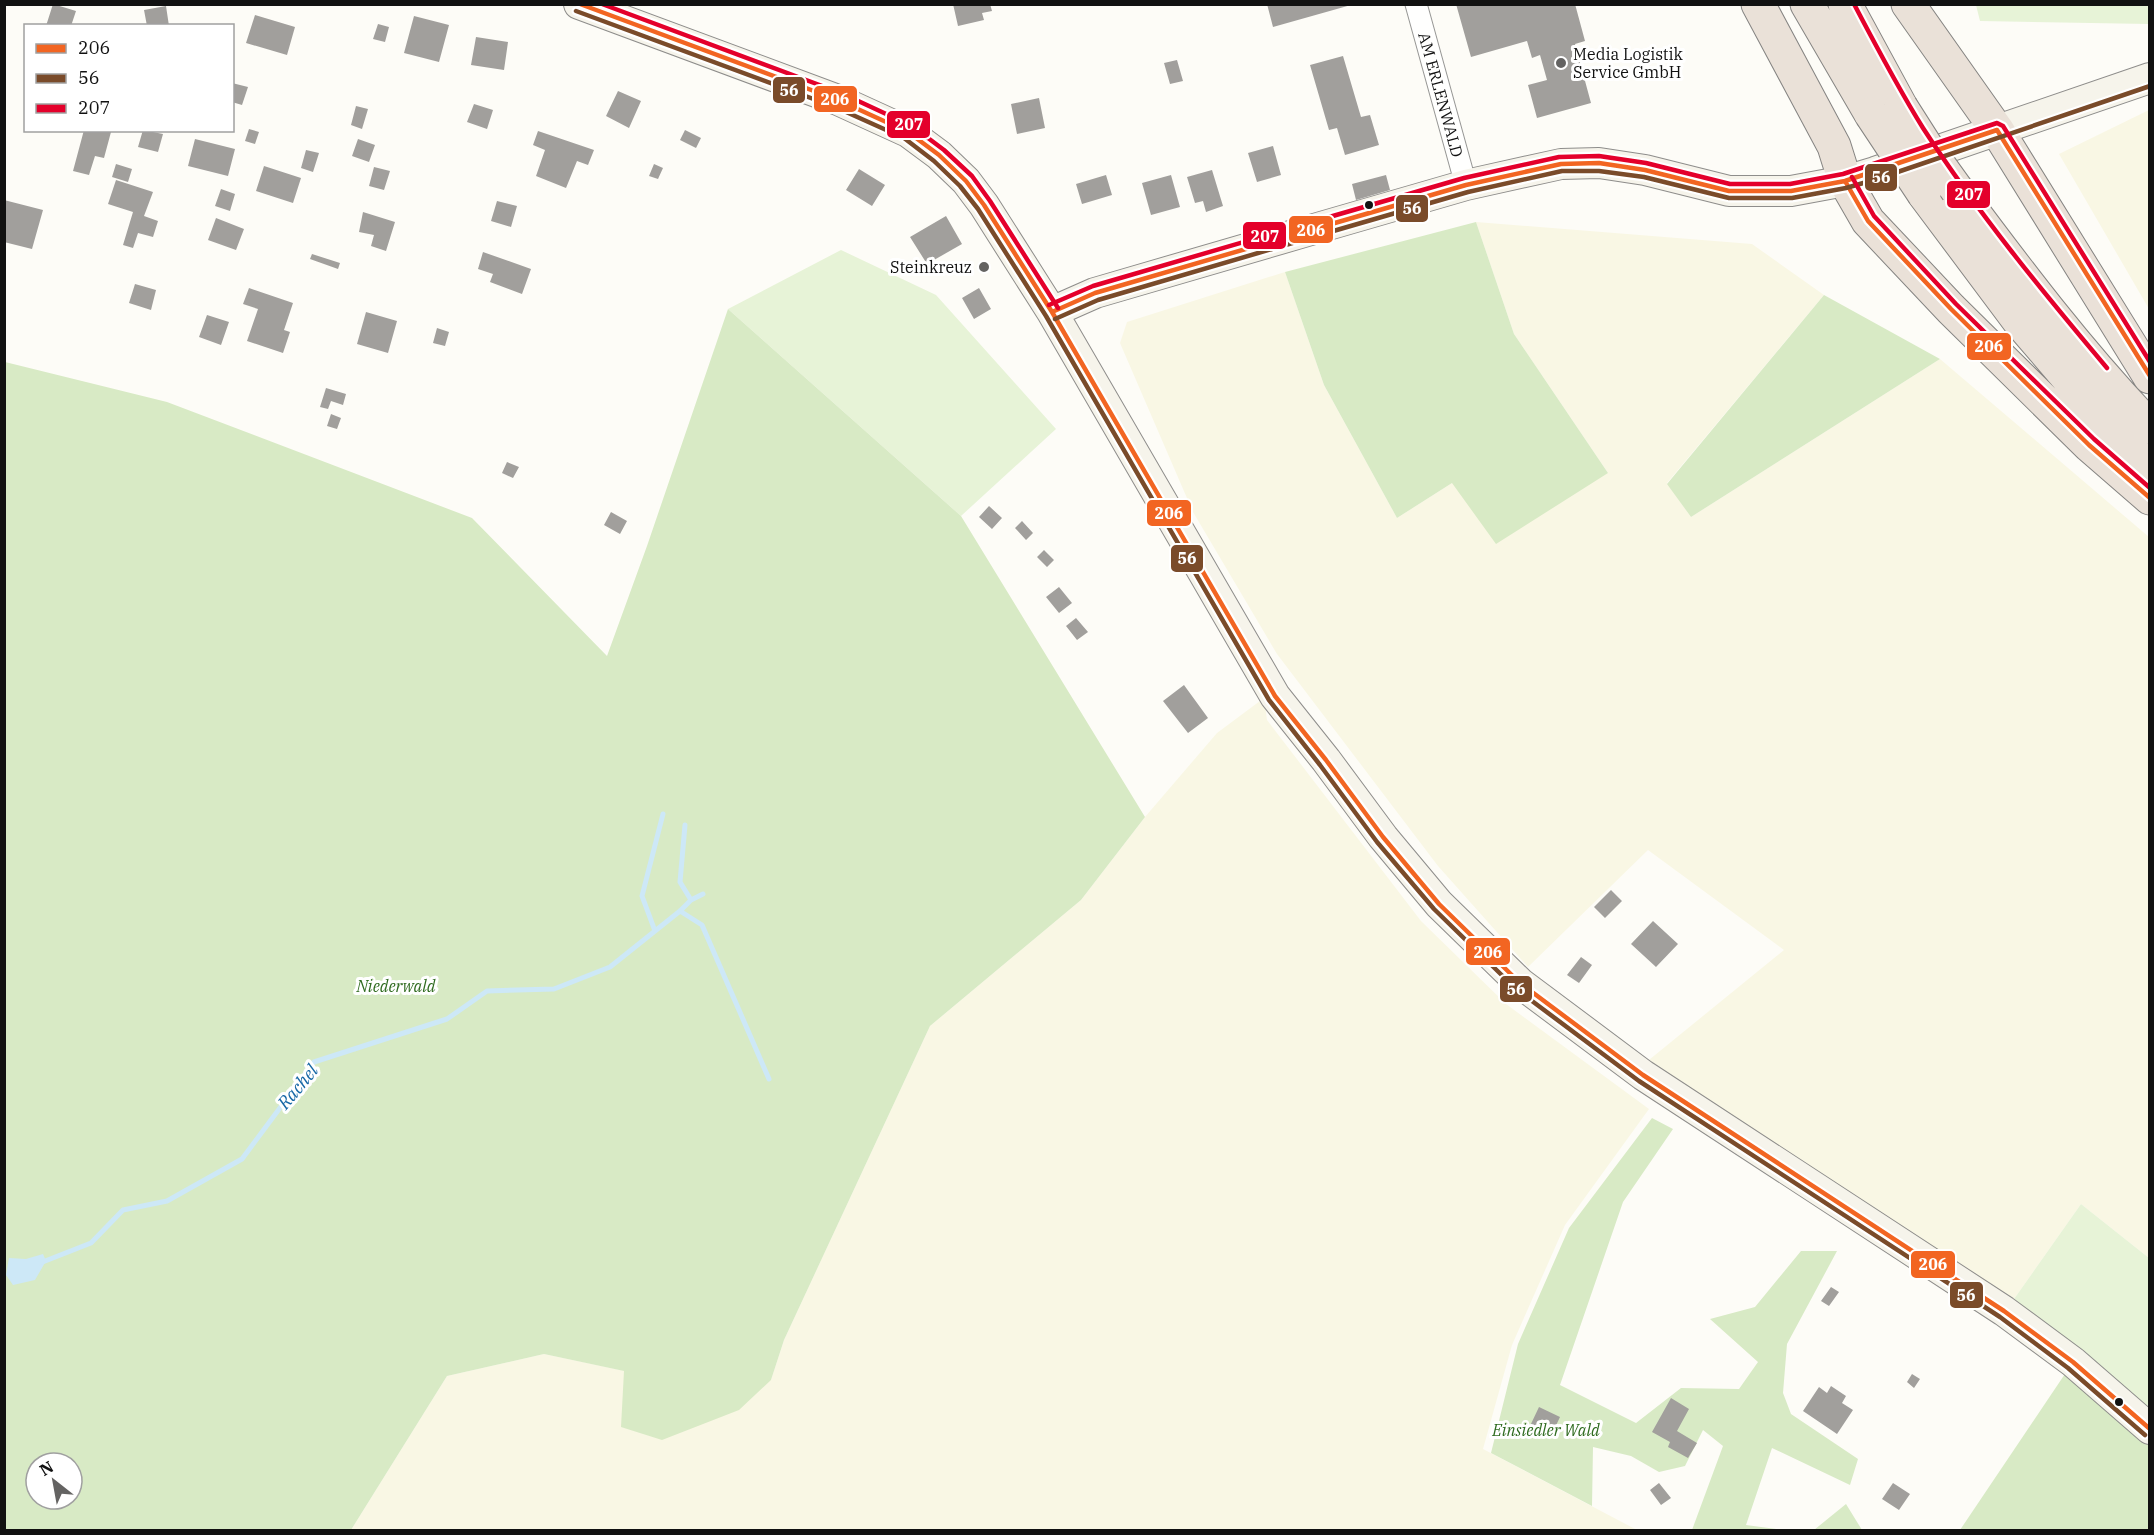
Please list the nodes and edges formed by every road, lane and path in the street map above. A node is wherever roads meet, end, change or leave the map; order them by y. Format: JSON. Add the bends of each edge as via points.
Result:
{"nodes":[{"id":1,"x":579,"y":4,"type":"edge"},
{"id":2,"x":1416,"y":4,"type":"edge"},
{"id":3,"x":1758,"y":4,"type":"edge"},
{"id":4,"x":1807,"y":4,"type":"edge"},
{"id":5,"x":1845,"y":4,"type":"edge"},
{"id":6,"x":1908,"y":4,"type":"edge"},
{"id":7,"x":2150,"y":78,"type":"edge"},
{"id":8,"x":1886,"y":110,"type":"junction"},
{"id":9,"x":1997,"y":130,"type":"junction"},
{"id":10,"x":1845,"y":181,"type":"junction"},
{"id":11,"x":1467,"y":186,"type":"junction"},
{"id":12,"x":1053,"y":312,"type":"junction"},
{"id":13,"x":2150,"y":376,"type":"edge"},
{"id":14,"x":2150,"y":427,"type":"edge"},
{"id":15,"x":2150,"y":469,"type":"edge"},
{"id":16,"x":2150,"y":498,"type":"edge"},
{"id":17,"x":2150,"y":1429,"type":"edge"}],
"edges":[{"from":1,"to":12,"type":"street","via":[[838,100],[908,132],[966,181]]},
{"from":2,"to":11,"type":"street","name":"AM ERLENWALD"},
{"from":3,"to":10,"type":"highway","via":[[1834,146]]},
{"from":4,"to":8,"type":"highway"},
{"from":5,"to":8,"type":"highway"},
{"from":6,"to":9,"type":"highway"},
{"from":7,"to":9,"type":"street"},
{"from":8,"to":14,"type":"highway","bridge":true,"via":[[1957,190],[2048,311]]},
{"from":8,"to":15,"type":"highway","bridge":true,"via":[[1924,194],[2019,321]]},
{"from":9,"to":10,"type":"street"},
{"from":9,"to":13,"type":"highway"},
{"from":10,"to":11,"type":"street","via":[[1791,191],[1729,191],[1599,163],[1561,164]]},
{"from":10,"to":16,"type":"highway","via":[[1868,221],[1951,309],[2089,445]]},
{"from":11,"to":12,"type":"street","via":[[1095,293]]},
{"from":12,"to":17,"type":"street","via":[[1275,696],[1439,904],[1520,983],[1643,1075],[2004,1311],[2073,1362]]}]}
